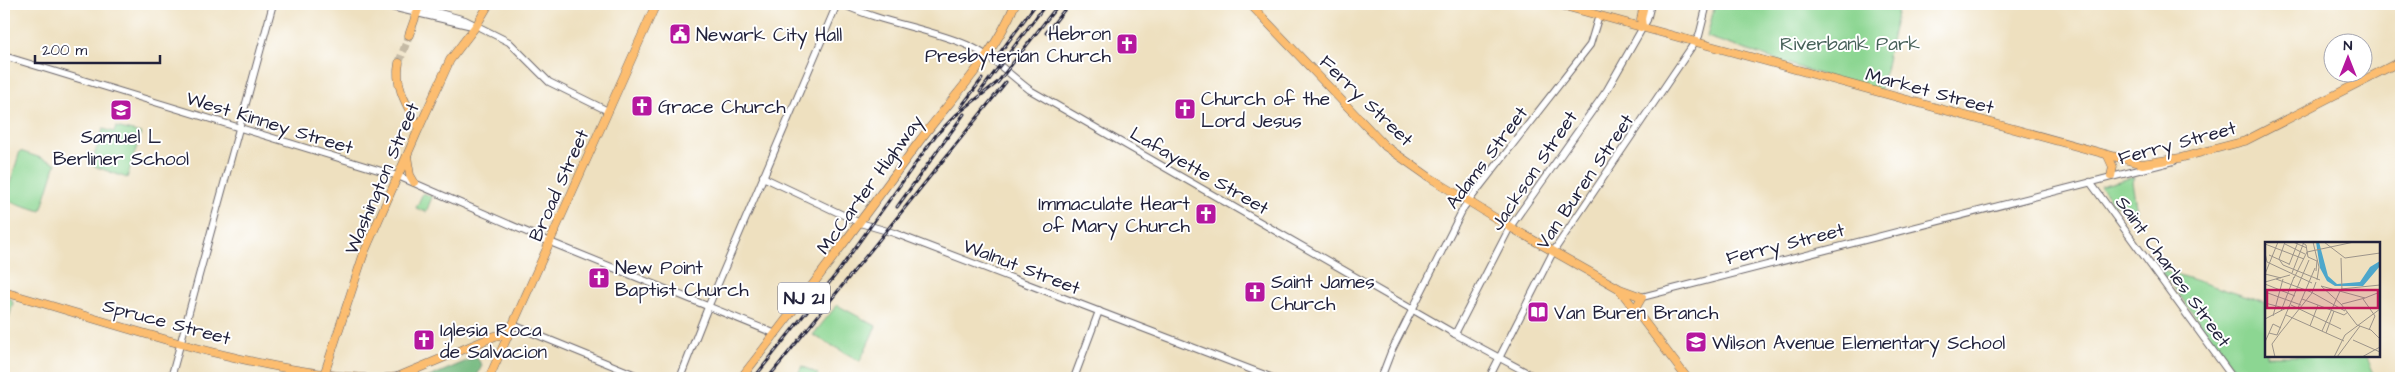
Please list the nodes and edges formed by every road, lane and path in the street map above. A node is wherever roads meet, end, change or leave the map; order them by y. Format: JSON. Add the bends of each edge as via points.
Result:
{"nodes":[{"id":1,"x":274,"y":4,"type":"edge"},
{"id":2,"x":379,"y":4,"type":"edge"},
{"id":3,"x":407,"y":4,"type":"edge"},
{"id":4,"x":489,"y":4,"type":"edge"},
{"id":5,"x":656,"y":4,"type":"edge"},
{"id":6,"x":837,"y":4,"type":"edge"},
{"id":7,"x":842,"y":4,"type":"edge"},
{"id":8,"x":1015,"y":4,"type":"edge"},
{"id":9,"x":1250,"y":4,"type":"edge"},
{"id":10,"x":1557,"y":4,"type":"edge"},
{"id":11,"x":1644,"y":4,"type":"edge"},
{"id":12,"x":1651,"y":4,"type":"edge"},
{"id":13,"x":1707,"y":4,"type":"edge"},
{"id":14,"x":418,"y":8,"type":"edge"},
{"id":15,"x":1599,"y":15,"type":"junction"},
{"id":16,"x":476,"y":26,"type":"junction"},
{"id":17,"x":1642,"y":27,"type":"junction"},
{"id":18,"x":409,"y":35,"type":"tunnel mouth"},
{"id":19,"x":1695,"y":41,"type":"junction"},
{"id":20,"x":4,"y":56,"type":"edge"},
{"id":21,"x":987,"y":56,"type":"junction"},
{"id":22,"x":2401,"y":61,"type":"edge"},
{"id":23,"x":400,"y":63,"type":"tunnel mouth"},
{"id":24,"x":608,"y":111,"type":"junction"},
{"id":25,"x":239,"y":128,"type":"junction"},
{"id":26,"x":419,"y":128,"type":"junction"},
{"id":27,"x":407,"y":156,"type":"junction"},
{"id":28,"x":2108,"y":156,"type":"junction"},
{"id":29,"x":2180,"y":158,"type":"junction"},
{"id":30,"x":398,"y":176,"type":"junction"},
{"id":31,"x":763,"y":176,"type":"junction"},
{"id":32,"x":2110,"y":176,"type":"junction"},
{"id":33,"x":414,"y":182,"type":"junction"},
{"id":34,"x":2090,"y":182,"type":"junction"},
{"id":35,"x":1468,"y":202,"type":"junction"},
{"id":36,"x":860,"y":223,"type":"junction"},
{"id":37,"x":1510,"y":227,"type":"junction"},
{"id":38,"x":550,"y":242,"type":"junction"},
{"id":39,"x":1553,"y":252,"type":"junction"},
{"id":40,"x":1620,"y":290,"type":"junction"},
{"id":41,"x":4,"y":292,"type":"edge"},
{"id":42,"x":1642,"y":297,"type":"junction"},
{"id":43,"x":708,"y":306,"type":"junction"},
{"id":44,"x":1412,"y":309,"type":"junction"},
{"id":45,"x":1635,"y":310,"type":"junction"},
{"id":46,"x":1099,"y":311,"type":"junction"},
{"id":47,"x":512,"y":325,"type":"junction"},
{"id":48,"x":508,"y":334,"type":"junction"},
{"id":49,"x":776,"y":334,"type":"junction"},
{"id":50,"x":1455,"y":334,"type":"junction"},
{"id":51,"x":181,"y":344,"type":"junction"},
{"id":52,"x":1498,"y":358,"type":"junction"},
{"id":53,"x":324,"y":377,"type":"edge"},
{"id":54,"x":170,"y":378,"type":"edge"},
{"id":55,"x":365,"y":378,"type":"edge"},
{"id":56,"x":386,"y":378,"type":"edge"},
{"id":57,"x":396,"y":378,"type":"edge"},
{"id":58,"x":489,"y":378,"type":"edge"},
{"id":59,"x":643,"y":378,"type":"edge"},
{"id":60,"x":680,"y":378,"type":"edge"},
{"id":61,"x":741,"y":378,"type":"edge"},
{"id":62,"x":1074,"y":378,"type":"edge"},
{"id":63,"x":1273,"y":378,"type":"edge"},
{"id":64,"x":1381,"y":378,"type":"edge"},
{"id":65,"x":1489,"y":378,"type":"edge"},
{"id":66,"x":1537,"y":378,"type":"edge"},
{"id":67,"x":1687,"y":378,"type":"edge"},
{"id":68,"x":2233,"y":378,"type":"edge"}],
"edges":[{"from":1,"to":25,"type":"street"},
{"from":2,"to":14,"type":"street"},
{"from":3,"to":14,"type":"street"},
{"from":4,"to":16,"type":"main road","name":"Washington Street"},
{"from":5,"to":24,"type":"main road","name":"Broad Street"},
{"from":6,"to":31,"type":"street"},
{"from":7,"to":21,"type":"street","name":"Lafayette Street","via":[[888,22],[967,45]]},
{"from":8,"to":21,"type":"main road","name":"McCarter Highway","number":"NJ 21"},
{"from":9,"to":35,"type":"main road","name":"Ferry Street","via":[[1385,146]]},
{"from":10,"to":15,"type":"main road","name":"Market Street"},
{"from":11,"to":17,"type":"main road","name":"Jackson Street"},
{"from":12,"to":17,"type":"street","name":"Jackson Street"},
{"from":13,"to":19,"type":"street","name":"Van Buren Street"},
{"from":14,"to":16,"type":"street"},
{"from":14,"to":18,"type":"main road"},
{"from":15,"to":17,"type":"main road","name":"Market Street"},
{"from":15,"to":35,"type":"street","name":"Adams Street","via":[[1590,45]]},
{"from":16,"to":24,"type":"street","via":[[509,42],[549,82]]},
{"from":16,"to":26,"type":"main road","name":"Washington Street","via":[[450,60]]},
{"from":17,"to":19,"type":"main road","name":"Market Street"},
{"from":17,"to":37,"type":"street","name":"Jackson Street","via":[[1628,56],[1593,111]]},
{"from":19,"to":28,"type":"main road","name":"Market Street"},
{"from":19,"to":39,"type":"street","name":"Van Buren Street"},
{"from":20,"to":25,"type":"street","name":"West Kinney Street"},
{"from":21,"to":36,"type":"main road","name":"McCarter Highway","number":"NJ 21"},
{"from":21,"to":44,"type":"street","name":"Lafayette Street","via":[[1030,90]]},
{"from":22,"to":29,"type":"main road","name":"Ferry Street","via":[[2245,142]]},
{"from":23,"to":26,"type":"main road","via":[[398,85]]},
{"from":24,"to":38,"type":"main road","name":"Broad Street"},
{"from":25,"to":30,"type":"street","name":"West Kinney Street"},
{"from":25,"to":51,"type":"street"},
{"from":26,"to":27,"type":"main road","name":"Washington Street"},
{"from":27,"to":30,"type":"main road","name":"Washington Street"},
{"from":27,"to":33,"type":"main road"},
{"from":28,"to":29,"type":"main road","name":"Market Street","via":[[2142,164]]},
{"from":28,"to":32,"type":"main road","via":[[2113,167]]},
{"from":29,"to":32,"type":"street","name":"Ferry Street","via":[[2154,168]]},
{"from":30,"to":33,"type":"street","name":"West Kinney Street"},
{"from":30,"to":53,"type":"main road","name":"Washington Street","via":[[364,253]]},
{"from":31,"to":36,"type":"street","name":"Walnut Street"},
{"from":31,"to":43,"type":"street"},
{"from":32,"to":34,"type":"street","name":"Ferry Street"},
{"from":33,"to":38,"type":"street","name":"West Kinney Street"},
{"from":34,"to":42,"type":"street","name":"Ferry Street"},
{"from":34,"to":68,"type":"street","name":"Saint Charles Street"},
{"from":35,"to":37,"type":"main road","name":"Ferry Street"},
{"from":35,"to":44,"type":"street","name":"Adams Street"},
{"from":36,"to":46,"type":"street","name":"Walnut Street"},
{"from":36,"to":49,"type":"main road","name":"McCarter Highway","number":"NJ 21"},
{"from":37,"to":39,"type":"main road","name":"Ferry Street"},
{"from":37,"to":50,"type":"street","name":"Jackson Street"},
{"from":38,"to":43,"type":"street","name":"West Kinney Street"},
{"from":38,"to":47,"type":"main road","name":"Broad Street"},
{"from":39,"to":40,"type":"main road","name":"Ferry Street"},
{"from":39,"to":52,"type":"street","name":"Van Buren Street"},
{"from":40,"to":42,"type":"main road","name":"Ferry Street"},
{"from":40,"to":45,"type":"main road"},
{"from":41,"to":51,"type":"main road","name":"Spruce Street"},
{"from":42,"to":45,"type":"main road"},
{"from":43,"to":49,"type":"street","name":"West Kinney Street"},
{"from":43,"to":60,"type":"street"},
{"from":44,"to":50,"type":"street","name":"Lafayette Street"},
{"from":44,"to":64,"type":"street","name":"Adams Street"},
{"from":45,"to":67,"type":"main road"},
{"from":46,"to":62,"type":"street"},
{"from":46,"to":63,"type":"street","name":"Walnut Street"},
{"from":47,"to":48,"type":"main road","name":"Broad Street"},
{"from":47,"to":59,"type":"street"},
{"from":48,"to":57,"type":"main road","via":[[495,336]]},
{"from":48,"to":58,"type":"main road","name":"Broad Street"},
{"from":49,"to":61,"type":"main road","name":"McCarter Highway","number":"NJ 21"},
{"from":50,"to":52,"type":"street","name":"Lafayette Street"},
{"from":51,"to":53,"type":"main road","name":"Spruce Street"},
{"from":51,"to":54,"type":"street"},
{"from":52,"to":65,"type":"street","name":"Van Buren Street"},
{"from":52,"to":66,"type":"street","name":"Lafayette Street"},
{"from":53,"to":55,"type":"main road","name":"Spruce Street"},
{"from":56,"to":57,"type":"main road"}]}
